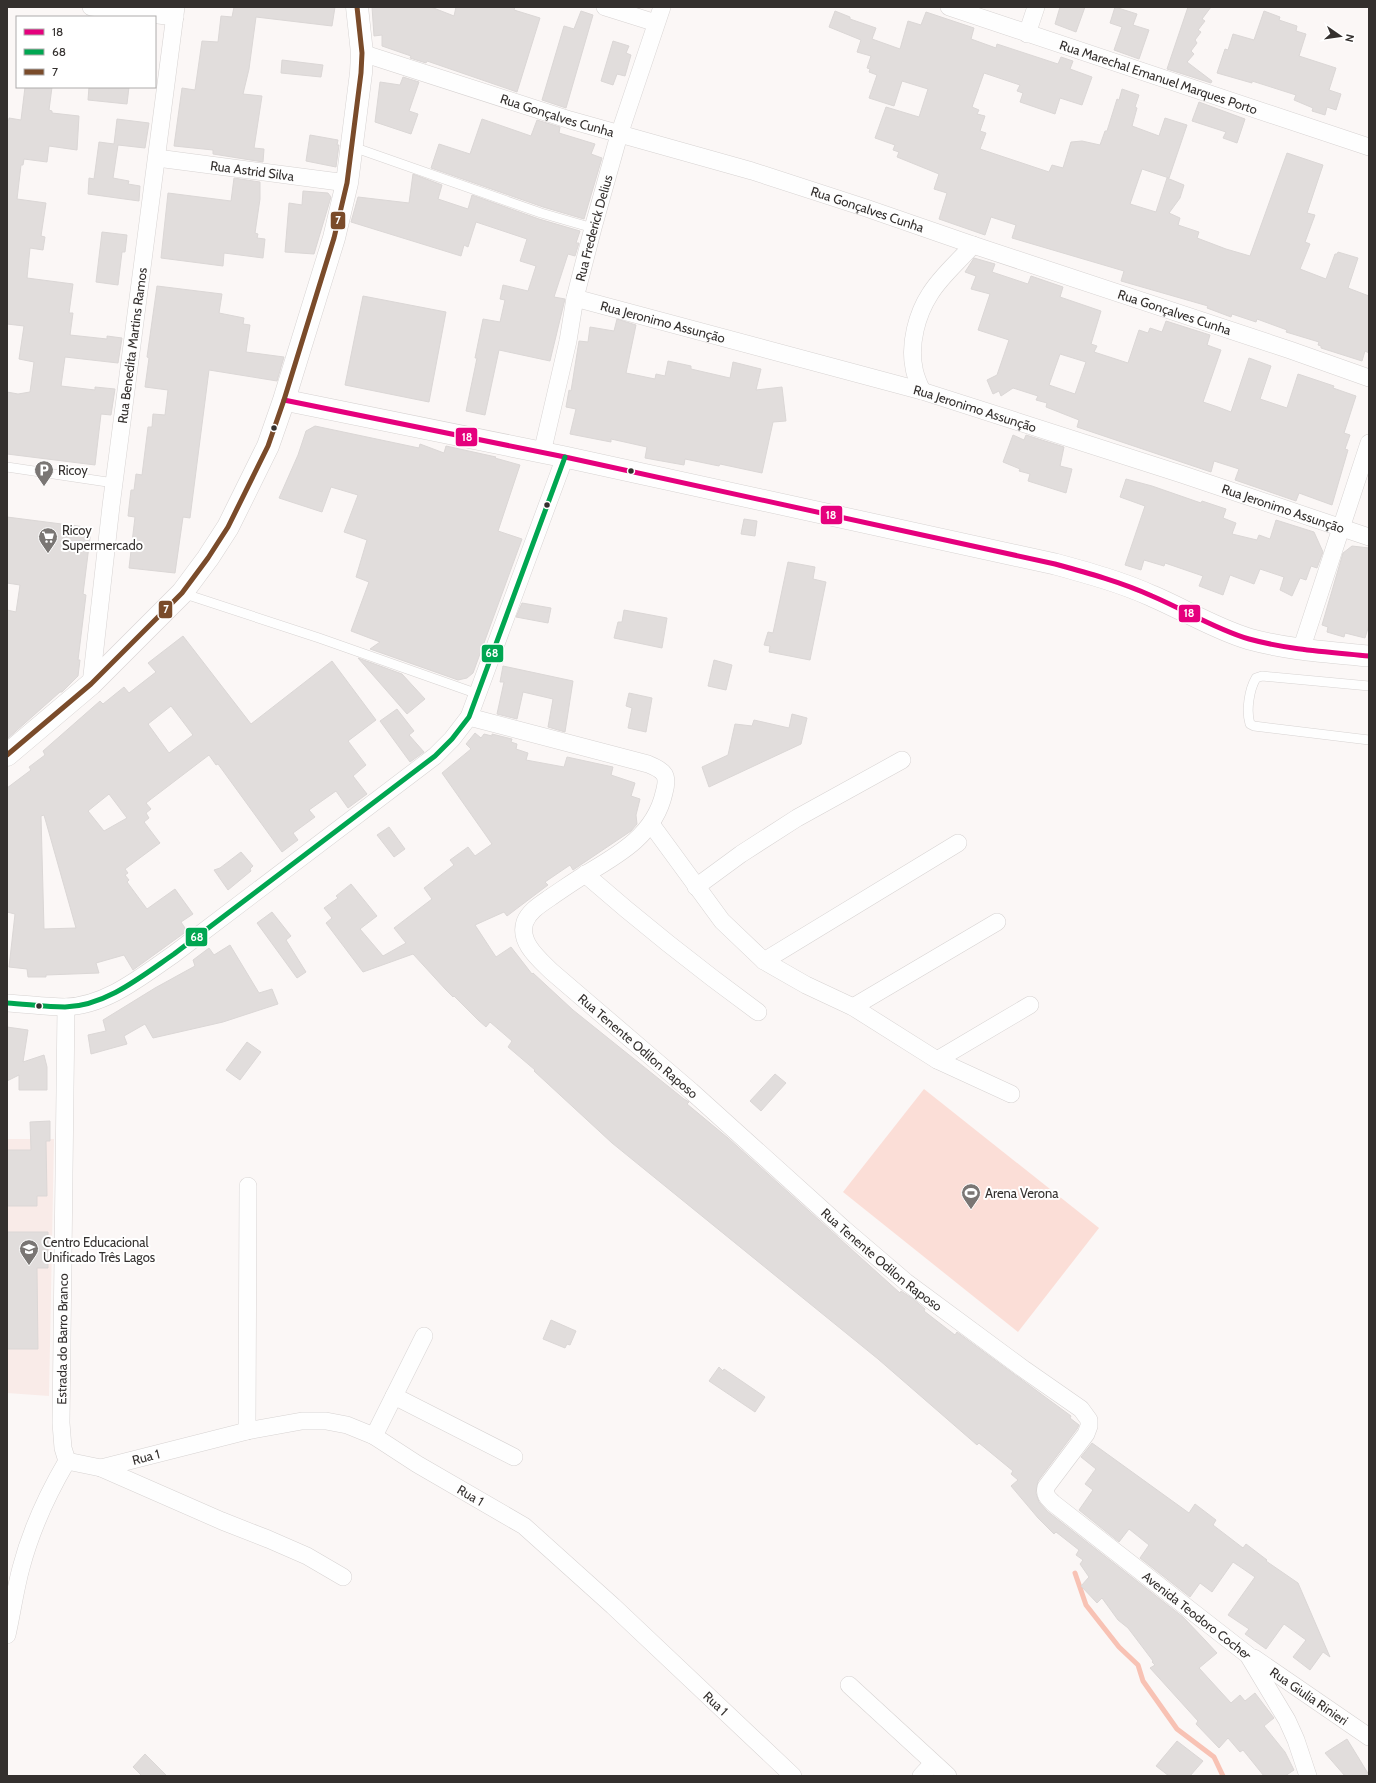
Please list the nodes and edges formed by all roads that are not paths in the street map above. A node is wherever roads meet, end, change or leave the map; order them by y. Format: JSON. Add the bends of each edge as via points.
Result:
{"nodes":[{"id":1,"x":91,"y":7,"type":"edge"},
{"id":2,"x":357,"y":7,"type":"edge"},
{"id":3,"x":606,"y":7,"type":"edge"},
{"id":4,"x":662,"y":7,"type":"edge"},
{"id":5,"x":949,"y":7,"type":"edge"},
{"id":6,"x":1036,"y":7,"type":"edge"},
{"id":7,"x":176,"y":12,"type":"edge"},
{"id":8,"x":656,"y":23,"type":"junction"},
{"id":9,"x":1027,"y":34,"type":"junction"},
{"id":10,"x":362,"y":53,"type":"junction"},
{"id":11,"x":619,"y":135,"type":"junction"},
{"id":12,"x":353,"y":147,"type":"junction"},
{"id":13,"x":1369,"y":147,"type":"edge"},
{"id":14,"x":157,"y":158,"type":"junction"},
{"id":15,"x":347,"y":183,"type":"junction"},
{"id":16,"x":593,"y":228,"type":"junction"},
{"id":17,"x":973,"y":245,"type":"junction"},
{"id":18,"x":575,"y":298,"type":"junction"},
{"id":19,"x":1369,"y":378,"type":"edge"},
{"id":20,"x":922,"y":391,"type":"junction"},
{"id":21,"x":284,"y":400,"type":"junction"},
{"id":22,"x":1369,"y":443,"type":"edge"},
{"id":23,"x":542,"y":453,"type":"junction"},
{"id":24,"x":565,"y":457,"type":"junction"},
{"id":25,"x":7,"y":467,"type":"edge"},
{"id":26,"x":114,"y":483,"type":"junction"},
{"id":27,"x":1340,"y":528,"type":"junction"},
{"id":28,"x":1369,"y":537,"type":"edge"},
{"id":29,"x":182,"y":593,"type":"junction"},
{"id":30,"x":1301,"y":650,"type":"junction"},
{"id":31,"x":1369,"y":656,"type":"edge"},
{"id":32,"x":91,"y":684,"type":"junction"},
{"id":33,"x":1369,"y":686,"type":"edge"},
{"id":34,"x":478,"y":694,"type":"junction"},
{"id":35,"x":469,"y":718,"type":"junction"},
{"id":36,"x":1369,"y":740,"type":"edge"},
{"id":37,"x":7,"y":755,"type":"edge"},
{"id":38,"x":902,"y":760,"type":"dead end"},
{"id":39,"x":651,"y":824,"type":"junction"},
{"id":40,"x":958,"y":843,"type":"dead end"},
{"id":41,"x":586,"y":874,"type":"junction"},
{"id":42,"x":696,"y":887,"type":"junction"},
{"id":43,"x":997,"y":922,"type":"dead end"},
{"id":44,"x":764,"y":961,"type":"junction"},
{"id":45,"x":7,"y":1003,"type":"edge"},
{"id":46,"x":1030,"y":1005,"type":"dead end"},
{"id":47,"x":66,"y":1007,"type":"junction"},
{"id":48,"x":853,"y":1007,"type":"junction"},
{"id":49,"x":758,"y":1012,"type":"dead end"},
{"id":50,"x":937,"y":1060,"type":"junction"},
{"id":51,"x":1011,"y":1094,"type":"dead end"},
{"id":52,"x":248,"y":1186,"type":"dead end"},
{"id":53,"x":424,"y":1336,"type":"dead end"},
{"id":54,"x":394,"y":1396,"type":"junction"},
{"id":55,"x":247,"y":1431,"type":"junction"},
{"id":56,"x":374,"y":1436,"type":"junction"},
{"id":57,"x":514,"y":1457,"type":"dead end"},
{"id":58,"x":67,"y":1461,"type":"junction"},
{"id":59,"x":101,"y":1468,"type":"junction"},
{"id":60,"x":1046,"y":1487,"type":"joint"},
{"id":61,"x":343,"y":1577,"type":"dead end"},
{"id":62,"x":7,"y":1635,"type":"edge"},
{"id":63,"x":1248,"y":1655,"type":"junction"},
{"id":64,"x":1292,"y":1684,"type":"junction"},
{"id":65,"x":850,"y":1685,"type":"dead end"},
{"id":66,"x":1276,"y":1701,"type":"junction"},
{"id":67,"x":1369,"y":1738,"type":"edge"},
{"id":68,"x":934,"y":1762,"type":"junction"},
{"id":69,"x":793,"y":1776,"type":"edge"},
{"id":70,"x":922,"y":1776,"type":"edge"},
{"id":71,"x":948,"y":1776,"type":"edge"},
{"id":72,"x":1308,"y":1776,"type":"edge"}],
"edges":[{"from":1,"to":7,"type":"street"},
{"from":2,"to":10,"type":"main road"},
{"from":3,"to":8,"type":"street"},
{"from":4,"to":8,"type":"street","name":"Rua Frederick Delius"},
{"from":5,"to":9,"type":"street","name":"Rua Marechal Emanuel Marques Porto"},
{"from":6,"to":9,"type":"street"},
{"from":7,"to":14,"type":"street","name":"Rua Benedita Martins Ramos"},
{"from":8,"to":11,"type":"street","name":"Rua Frederick Delius"},
{"from":9,"to":13,"type":"street","name":"Rua Marechal Emanuel Marques Porto"},
{"from":10,"to":11,"type":"street","name":"Rua Gonçalves Cunha"},
{"from":10,"to":12,"type":"main road"},
{"from":11,"to":16,"type":"street","name":"Rua Frederick Delius"},
{"from":11,"to":17,"type":"street","name":"Rua Gonçalves Cunha","via":[[752,172]]},
{"from":12,"to":15,"type":"main road"},
{"from":12,"to":16,"type":"lane"},
{"from":14,"to":15,"type":"street","name":"Rua Astrid Silva"},
{"from":14,"to":26,"type":"street","name":"Rua Benedita Martins Ramos"},
{"from":15,"to":21,"type":"main road","via":[[334,238]]},
{"from":16,"to":18,"type":"street","name":"Rua Frederick Delius"},
{"from":17,"to":19,"type":"street","name":"Rua Gonçalves Cunha"},
{"from":17,"to":20,"type":"street","via":[[930,293],[921,312],[915,330],[913,368]]},
{"from":18,"to":20,"type":"street","name":"Rua Jeronimo Assunção"},
{"from":18,"to":23,"type":"street","name":"Rua Frederick Delius","via":[[568,341]]},
{"from":20,"to":27,"type":"street","name":"Rua Jeronimo Assunção"},
{"from":21,"to":23,"type":"street"},
{"from":21,"to":29,"type":"main road","via":[[268,446],[237,509],[208,558]]},
{"from":22,"to":27,"type":"street"},
{"from":23,"to":24,"type":"street"},
{"from":24,"to":30,"type":"street","via":[[1055,564],[1107,578],[1248,639]]},
{"from":24,"to":34,"type":"street"},
{"from":25,"to":26,"type":"lane"},
{"from":26,"to":32,"type":"street","name":"Rua Benedita Martins Ramos"},
{"from":27,"to":28,"type":"street","name":"Rua Jeronimo Assunção"},
{"from":27,"to":30,"type":"street"},
{"from":29,"to":32,"type":"main road"},
{"from":29,"to":34,"type":"lane"},
{"from":30,"to":31,"type":"street"},
{"from":32,"to":37,"type":"main road"},
{"from":33,"to":36,"type":"lane","via":[[1262,676],[1256,678],[1253,684],[1247,716],[1250,724],[1254,726]]},
{"from":34,"to":35,"type":"street"},
{"from":35,"to":39,"type":"street","name":"Rua Tenente Odilon Raposo","via":[[657,767],[664,772],[666,784],[659,812]]},
{"from":35,"to":47,"type":"street","via":[[436,756],[174,954],[131,984],[85,1004]]},
{"from":38,"to":42,"type":"street","via":[[797,818]]},
{"from":39,"to":41,"type":"street","name":"Rua Tenente Odilon Raposo","via":[[620,854]]},
{"from":39,"to":42,"type":"street"},
{"from":40,"to":44,"type":"street"},
{"from":41,"to":49,"type":"street","via":[[699,969]]},
{"from":41,"to":60,"type":"street","name":"Rua Tenente Odilon Raposo","via":[[529,915],[524,937],[533,954],[884,1264],[1087,1415],[1089,1426],[1080,1443]]},
{"from":42,"to":44,"type":"street","via":[[722,921]]},
{"from":43,"to":48,"type":"street"},
{"from":44,"to":48,"type":"street"},
{"from":45,"to":47,"type":"street"},
{"from":46,"to":50,"type":"street"},
{"from":47,"to":58,"type":"street","name":"Estrada do Barro Branco","via":[[62,1423],[63,1448]]},
{"from":48,"to":50,"type":"street"},
{"from":50,"to":51,"type":"street"},
{"from":52,"to":55,"type":"street"},
{"from":53,"to":54,"type":"street"},
{"from":54,"to":56,"type":"street"},
{"from":54,"to":57,"type":"street"},
{"from":55,"to":56,"type":"street","name":"Rua 1","via":[[302,1421],[326,1421],[347,1425]]},
{"from":55,"to":59,"type":"street","name":"Rua 1"},
{"from":56,"to":69,"type":"street","name":"Rua 1","via":[[524,1526]]},
{"from":58,"to":59,"type":"street","name":"Rua 1"},
{"from":58,"to":62,"type":"street","via":[[35,1523],[20,1568]]},
{"from":59,"to":61,"type":"street","via":[[222,1521],[268,1538]]},
{"from":60,"to":63,"type":"street","name":"Avenida Teodoro Cocher","via":[[1047,1497],[1053,1503]]},
{"from":63,"to":64,"type":"street","name":"Rua Giulia Rinieri"},
{"from":63,"to":66,"type":"street","name":"Avenida Teodoro Cocher"},
{"from":64,"to":66,"type":"street"},
{"from":64,"to":67,"type":"street","name":"Rua Giulia Rinieri"},
{"from":65,"to":68,"type":"street"},
{"from":66,"to":72,"type":"street","name":"Avenida Teodoro Cocher","via":[[1296,1740]]},
{"from":68,"to":70,"type":"street"},
{"from":68,"to":71,"type":"street"}]}
